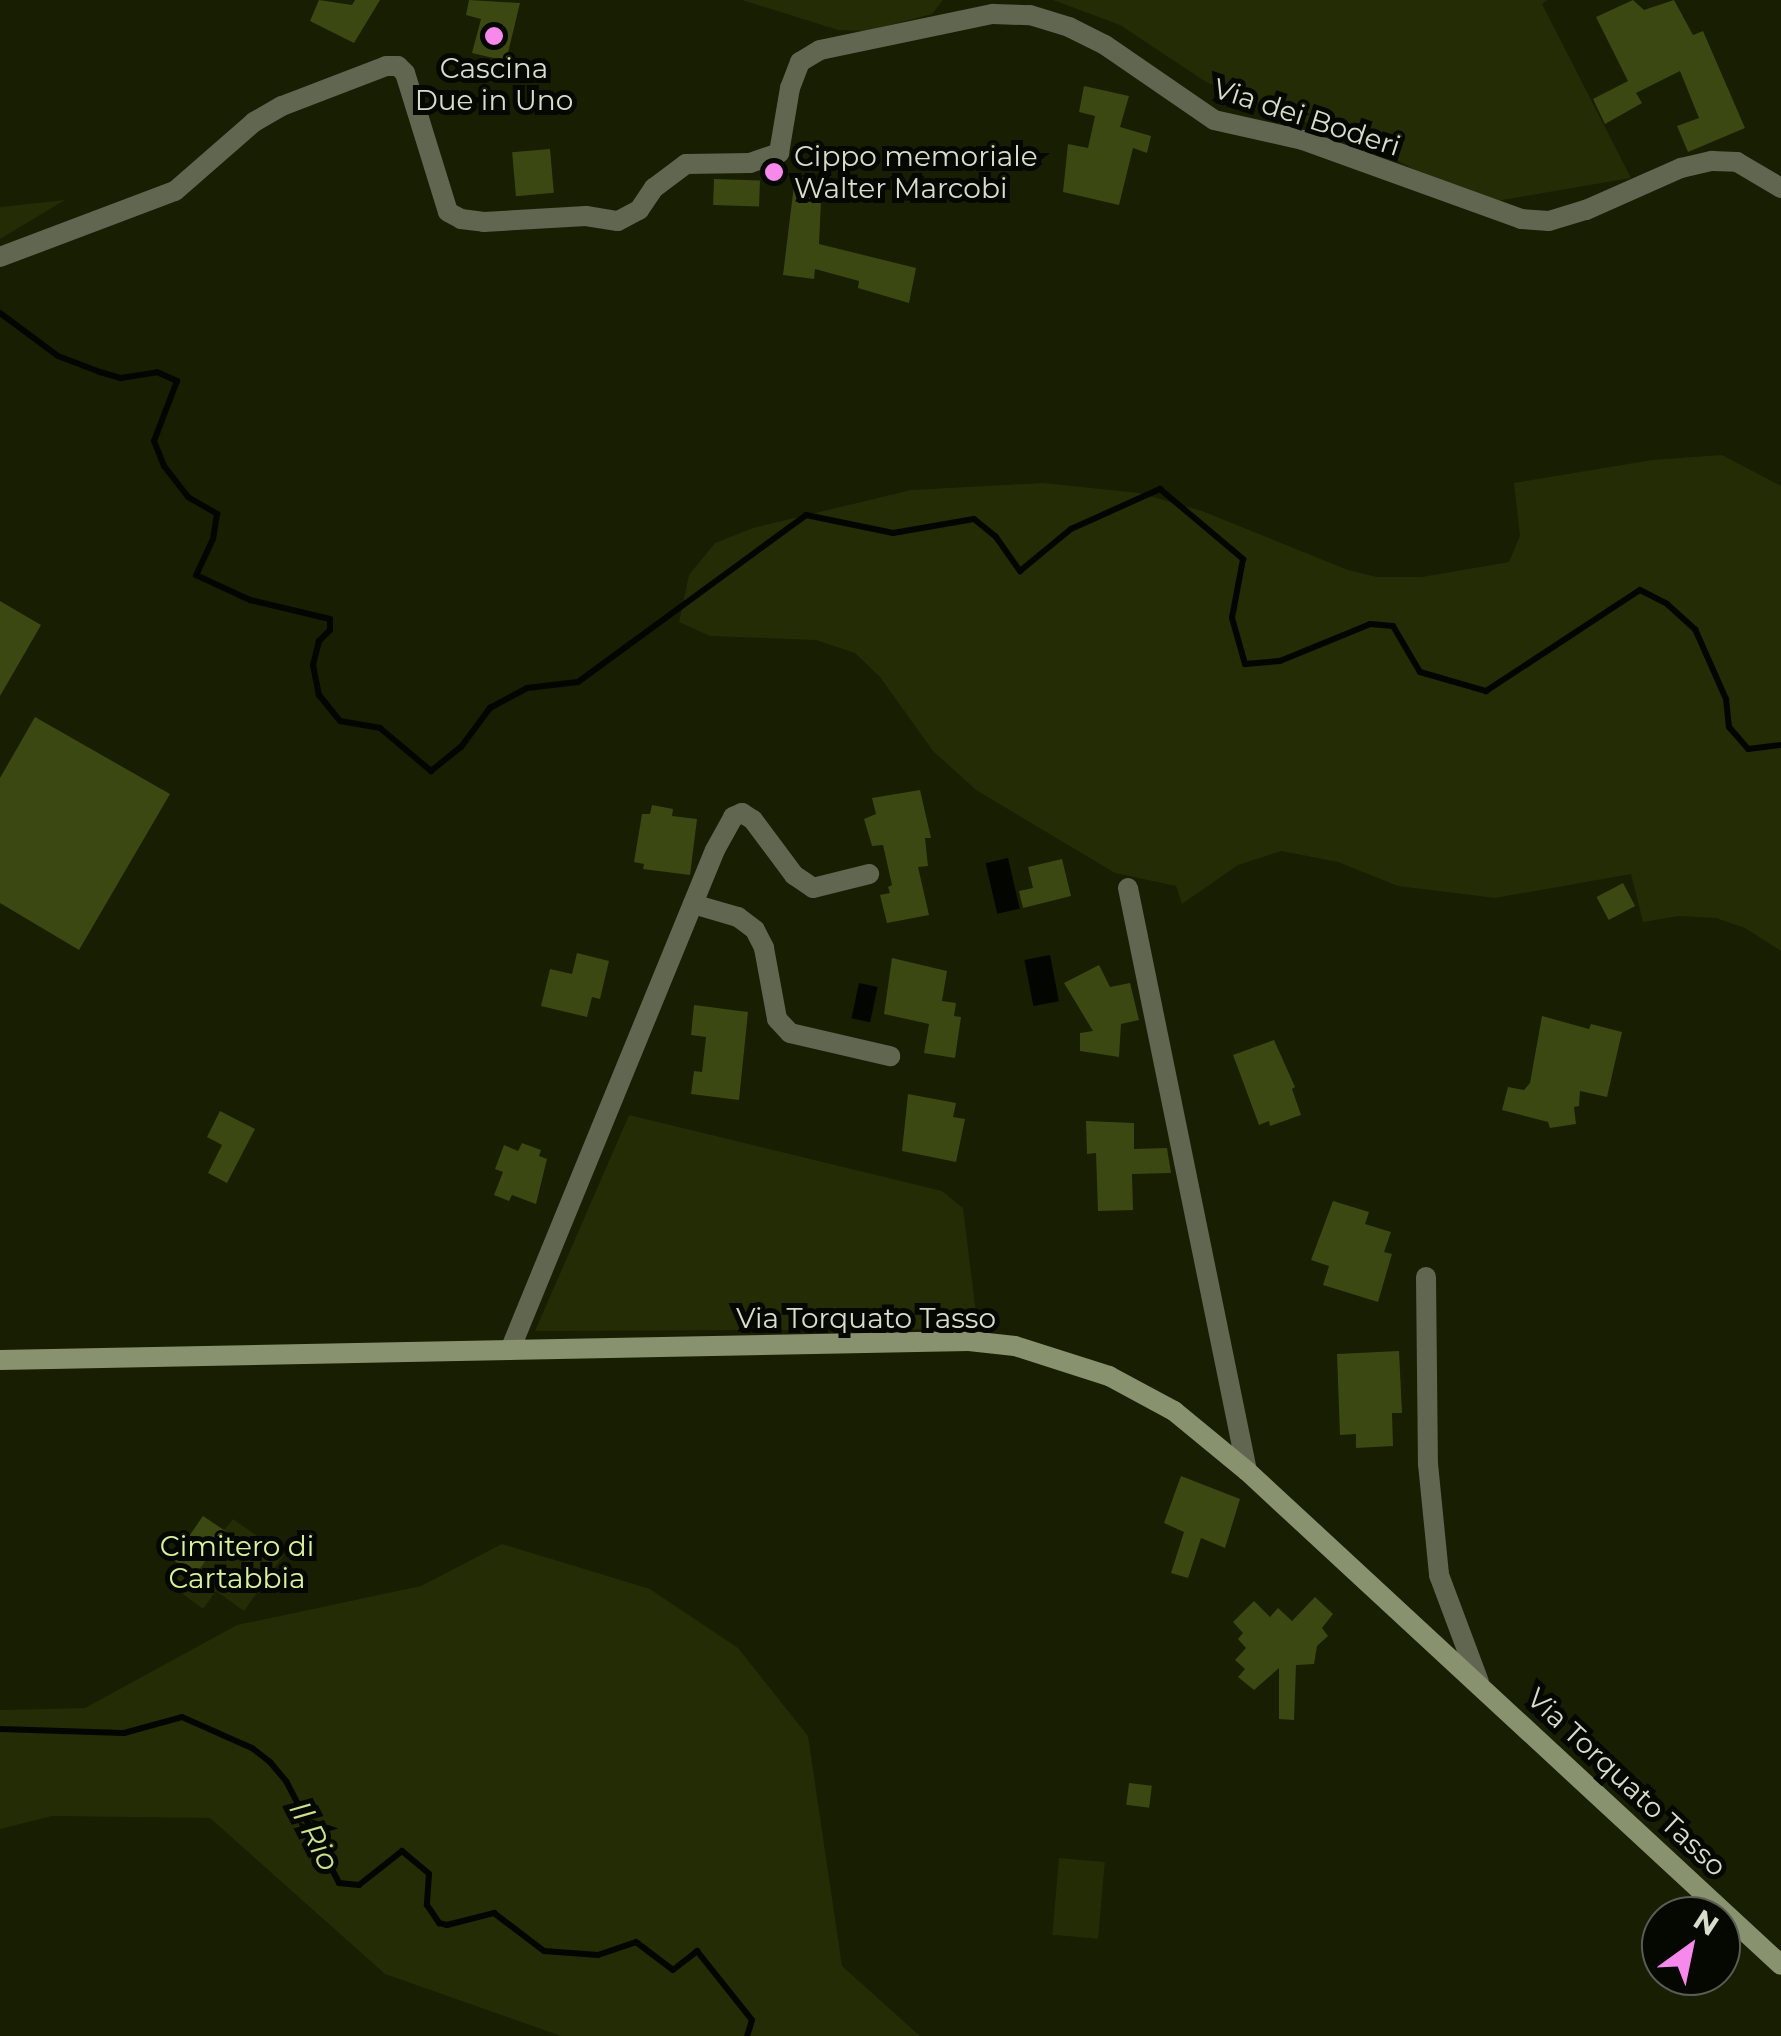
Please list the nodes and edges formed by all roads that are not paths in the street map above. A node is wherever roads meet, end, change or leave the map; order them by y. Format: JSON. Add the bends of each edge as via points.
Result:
{"nodes":[{"id":1,"x":1781,"y":188,"type":"edge"},
{"id":2,"x":0,"y":257,"type":"edge"},
{"id":3,"x":869,"y":874,"type":"dead end"},
{"id":4,"x":1128,"y":888,"type":"dead end"},
{"id":5,"x":693,"y":904,"type":"junction"},
{"id":6,"x":890,"y":1056,"type":"dead end"},
{"id":7,"x":1426,"y":1277,"type":"dead end"},
{"id":8,"x":510,"y":1350,"type":"junction"},
{"id":9,"x":0,"y":1360,"type":"edge"},
{"id":10,"x":1248,"y":1471,"type":"junction"},
{"id":11,"x":1479,"y":1682,"type":"junction"},
{"id":12,"x":1781,"y":1964,"type":"edge"}],
"edges":[{"from":1,"to":2,"type":"street","name":"Via dei Boderi","via":[[1737,162],[1712,161],[1586,210],[1520,219],[1303,140],[1214,120],[1069,26],[1030,14],[993,14],[820,50],[800,62],[780,153],[750,164],[686,164],[654,188],[639,210],[618,221],[586,216],[484,222],[448,212],[405,73],[386,66],[254,122],[175,191]]},
{"from":3,"to":5,"type":"street","via":[[813,888],[742,813],[714,850]]},
{"from":4,"to":10,"type":"street"},
{"from":5,"to":6,"type":"street","via":[[738,917],[755,930],[777,1019],[790,1033]]},
{"from":5,"to":8,"type":"street"},
{"from":7,"to":11,"type":"street","name":"Via Torquato Tasso","via":[[1428,1464],[1438,1574]]},
{"from":8,"to":9,"type":"street","name":"Via Torquato Tasso"},
{"from":8,"to":10,"type":"street","name":"Via Torquato Tasso","via":[[922,1341],[1016,1346],[1125,1384],[1174,1412]]},
{"from":10,"to":11,"type":"street","name":"Via Torquato Tasso"},
{"from":11,"to":12,"type":"street","name":"Via Torquato Tasso"}]}
